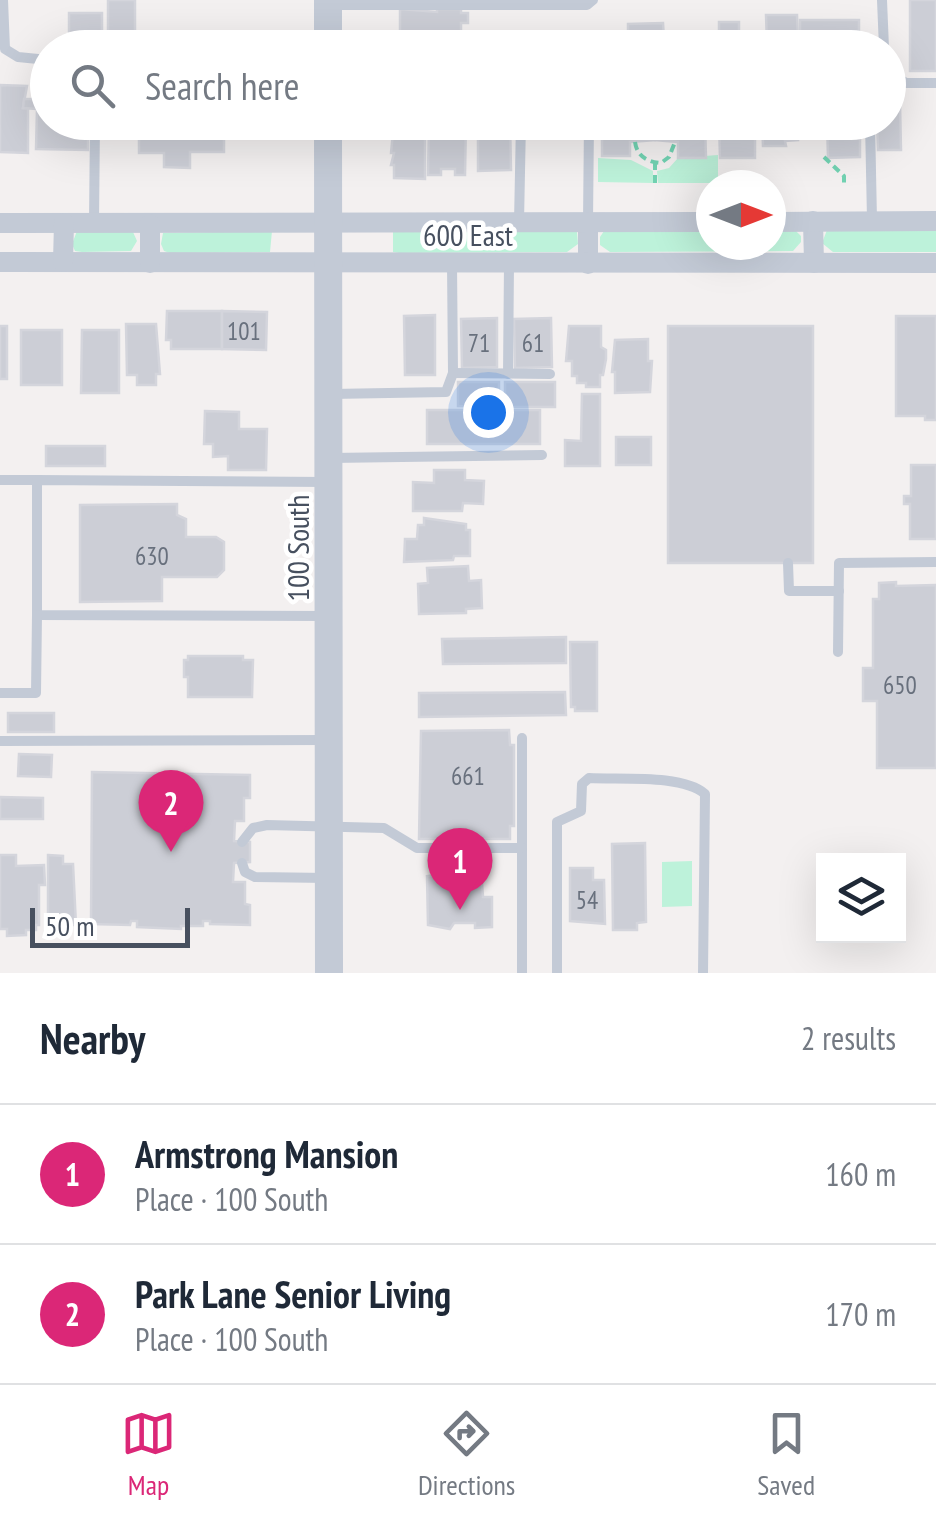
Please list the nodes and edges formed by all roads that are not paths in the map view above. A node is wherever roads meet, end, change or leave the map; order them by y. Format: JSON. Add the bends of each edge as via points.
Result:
{"nodes":[{"id":1,"x":3,"y":0,"type":"edge"},
{"id":2,"x":593,"y":0,"type":"edge"},
{"id":3,"x":882,"y":0,"type":"edge"},
{"id":4,"x":328,"y":2,"type":"edge"},
{"id":5,"x":328,"y":30,"type":"edge"},
{"id":6,"x":883,"y":30,"type":"edge"},
{"id":7,"x":30,"y":58,"type":"edge"},
{"id":8,"x":906,"y":83,"type":"edge"},
{"id":9,"x":936,"y":83,"type":"edge"},
{"id":10,"x":96,"y":140,"type":"edge"},
{"id":11,"x":328,"y":140,"type":"edge"},
{"id":12,"x":521,"y":140,"type":"edge"},
{"id":13,"x":589,"y":140,"type":"edge"},
{"id":14,"x":870,"y":140,"type":"edge"},
{"id":15,"x":519,"y":222,"type":"junction"},
{"id":16,"x":588,"y":222,"type":"junction"},
{"id":17,"x":696,"y":222,"type":"edge"},
{"id":18,"x":786,"y":222,"type":"edge"},
{"id":19,"x":814,"y":222,"type":"junction"},
{"id":20,"x":872,"y":222,"type":"junction"},
{"id":21,"x":936,"y":222,"type":"edge"},
{"id":22,"x":0,"y":223,"type":"edge"},
{"id":23,"x":64,"y":223,"type":"junction"},
{"id":24,"x":328,"y":223,"type":"junction"},
{"id":25,"x":94,"y":224,"type":"junction"},
{"id":26,"x":150,"y":224,"type":"junction"},
{"id":27,"x":0,"y":262,"type":"edge"},
{"id":28,"x":64,"y":262,"type":"junction"},
{"id":29,"x":150,"y":263,"type":"junction"},
{"id":30,"x":814,"y":263,"type":"junction"},
{"id":31,"x":936,"y":263,"type":"edge"},
{"id":32,"x":328,"y":264,"type":"junction"},
{"id":33,"x":452,"y":264,"type":"junction"},
{"id":34,"x":509,"y":264,"type":"junction"},
{"id":35,"x":588,"y":264,"type":"junction"},
{"id":36,"x":453,"y":374,"type":"junction"},
{"id":37,"x":508,"y":374,"type":"junction"},
{"id":38,"x":550,"y":374,"type":"dead end"},
{"id":39,"x":329,"y":394,"type":"junction"},
{"id":40,"x":542,"y":454,"type":"dead end"},
{"id":41,"x":329,"y":470,"type":"junction"},
{"id":42,"x":0,"y":480,"type":"edge"},
{"id":43,"x":36,"y":480,"type":"junction"},
{"id":44,"x":936,"y":562,"type":"edge"},
{"id":45,"x":788,"y":563,"type":"dead end"},
{"id":46,"x":839,"y":591,"type":"junction"},
{"id":47,"x":36,"y":615,"type":"junction"},
{"id":48,"x":330,"y":616,"type":"junction"},
{"id":49,"x":838,"y":652,"type":"dead end"},
{"id":50,"x":0,"y":693,"type":"edge"},
{"id":51,"x":522,"y":738,"type":"dead end"},
{"id":52,"x":330,"y":740,"type":"junction"},
{"id":53,"x":0,"y":741,"type":"edge"},
{"id":54,"x":330,"y":826,"type":"junction"},
{"id":55,"x":242,"y":842,"type":"dead end"},
{"id":56,"x":522,"y":848,"type":"junction"},
{"id":57,"x":242,"y":862,"type":"dead end"},
{"id":58,"x":330,"y":878,"type":"junction"},
{"id":59,"x":330,"y":973,"type":"edge"},
{"id":60,"x":522,"y":973,"type":"edge"},
{"id":61,"x":557,"y":973,"type":"edge"},
{"id":62,"x":704,"y":973,"type":"edge"}],
"edges":[{"from":1,"to":7,"type":"lane","via":[[5,49]]},
{"from":2,"to":4,"type":"lane"},
{"from":3,"to":6,"type":"lane"},
{"from":4,"to":5,"type":"street"},
{"from":8,"to":9,"type":"lane"},
{"from":10,"to":25,"type":"lane"},
{"from":11,"to":24,"type":"street","name":"100 South"},
{"from":12,"to":15,"type":"lane"},
{"from":13,"to":16,"type":"lane"},
{"from":14,"to":20,"type":"lane"},
{"from":15,"to":16,"type":"street","name":"600 East"},
{"from":15,"to":24,"type":"street","name":"600 East"},
{"from":16,"to":17,"type":"street","name":"600 East"},
{"from":16,"to":35,"type":"street"},
{"from":18,"to":19,"type":"street"},
{"from":19,"to":20,"type":"street"},
{"from":19,"to":30,"type":"street"},
{"from":20,"to":21,"type":"street"},
{"from":22,"to":23,"type":"street","name":"600 East"},
{"from":23,"to":25,"type":"street","name":"600 East"},
{"from":23,"to":28,"type":"street"},
{"from":24,"to":26,"type":"street","name":"600 East"},
{"from":24,"to":32,"type":"street","name":"100 South"},
{"from":25,"to":26,"type":"street","name":"600 East"},
{"from":26,"to":29,"type":"street"},
{"from":27,"to":28,"type":"street","name":"600 East"},
{"from":28,"to":29,"type":"street","name":"600 East"},
{"from":29,"to":32,"type":"street","name":"600 East"},
{"from":30,"to":31,"type":"street","name":"600 East"},
{"from":30,"to":35,"type":"street","name":"600 East"},
{"from":32,"to":33,"type":"street","name":"600 East"},
{"from":32,"to":39,"type":"street","name":"100 South"},
{"from":33,"to":34,"type":"street","name":"600 East"},
{"from":33,"to":36,"type":"lane"},
{"from":34,"to":35,"type":"street","name":"600 East"},
{"from":34,"to":37,"type":"lane"},
{"from":36,"to":37,"type":"lane"},
{"from":36,"to":39,"type":"lane","via":[[446,392]]},
{"from":37,"to":38,"type":"lane"},
{"from":39,"to":41,"type":"street","name":"100 South"},
{"from":40,"to":41,"type":"lane"},
{"from":41,"to":43,"type":"lane"},
{"from":41,"to":48,"type":"street","name":"100 South"},
{"from":42,"to":43,"type":"lane"},
{"from":43,"to":47,"type":"lane"},
{"from":44,"to":46,"type":"lane","via":[[838,563]]},
{"from":45,"to":46,"type":"lane","via":[[789,591]]},
{"from":46,"to":49,"type":"lane"},
{"from":47,"to":48,"type":"lane"},
{"from":47,"to":50,"type":"lane","via":[[36,693]]},
{"from":48,"to":52,"type":"street","name":"100 South"},
{"from":51,"to":56,"type":"lane"},
{"from":52,"to":53,"type":"lane"},
{"from":52,"to":54,"type":"street","name":"100 South"},
{"from":54,"to":55,"type":"lane","via":[[267,825],[253,828]]},
{"from":54,"to":56,"type":"lane","via":[[384,828],[417,848]]},
{"from":54,"to":58,"type":"street","name":"100 South"},
{"from":56,"to":60,"type":"lane"},
{"from":57,"to":58,"type":"lane","via":[[255,878]]},
{"from":58,"to":59,"type":"street","name":"100 South"},
{"from":61,"to":62,"type":"lane","via":[[557,822],[581,810],[582,784],[590,778],[675,782],[705,794]]}]}
